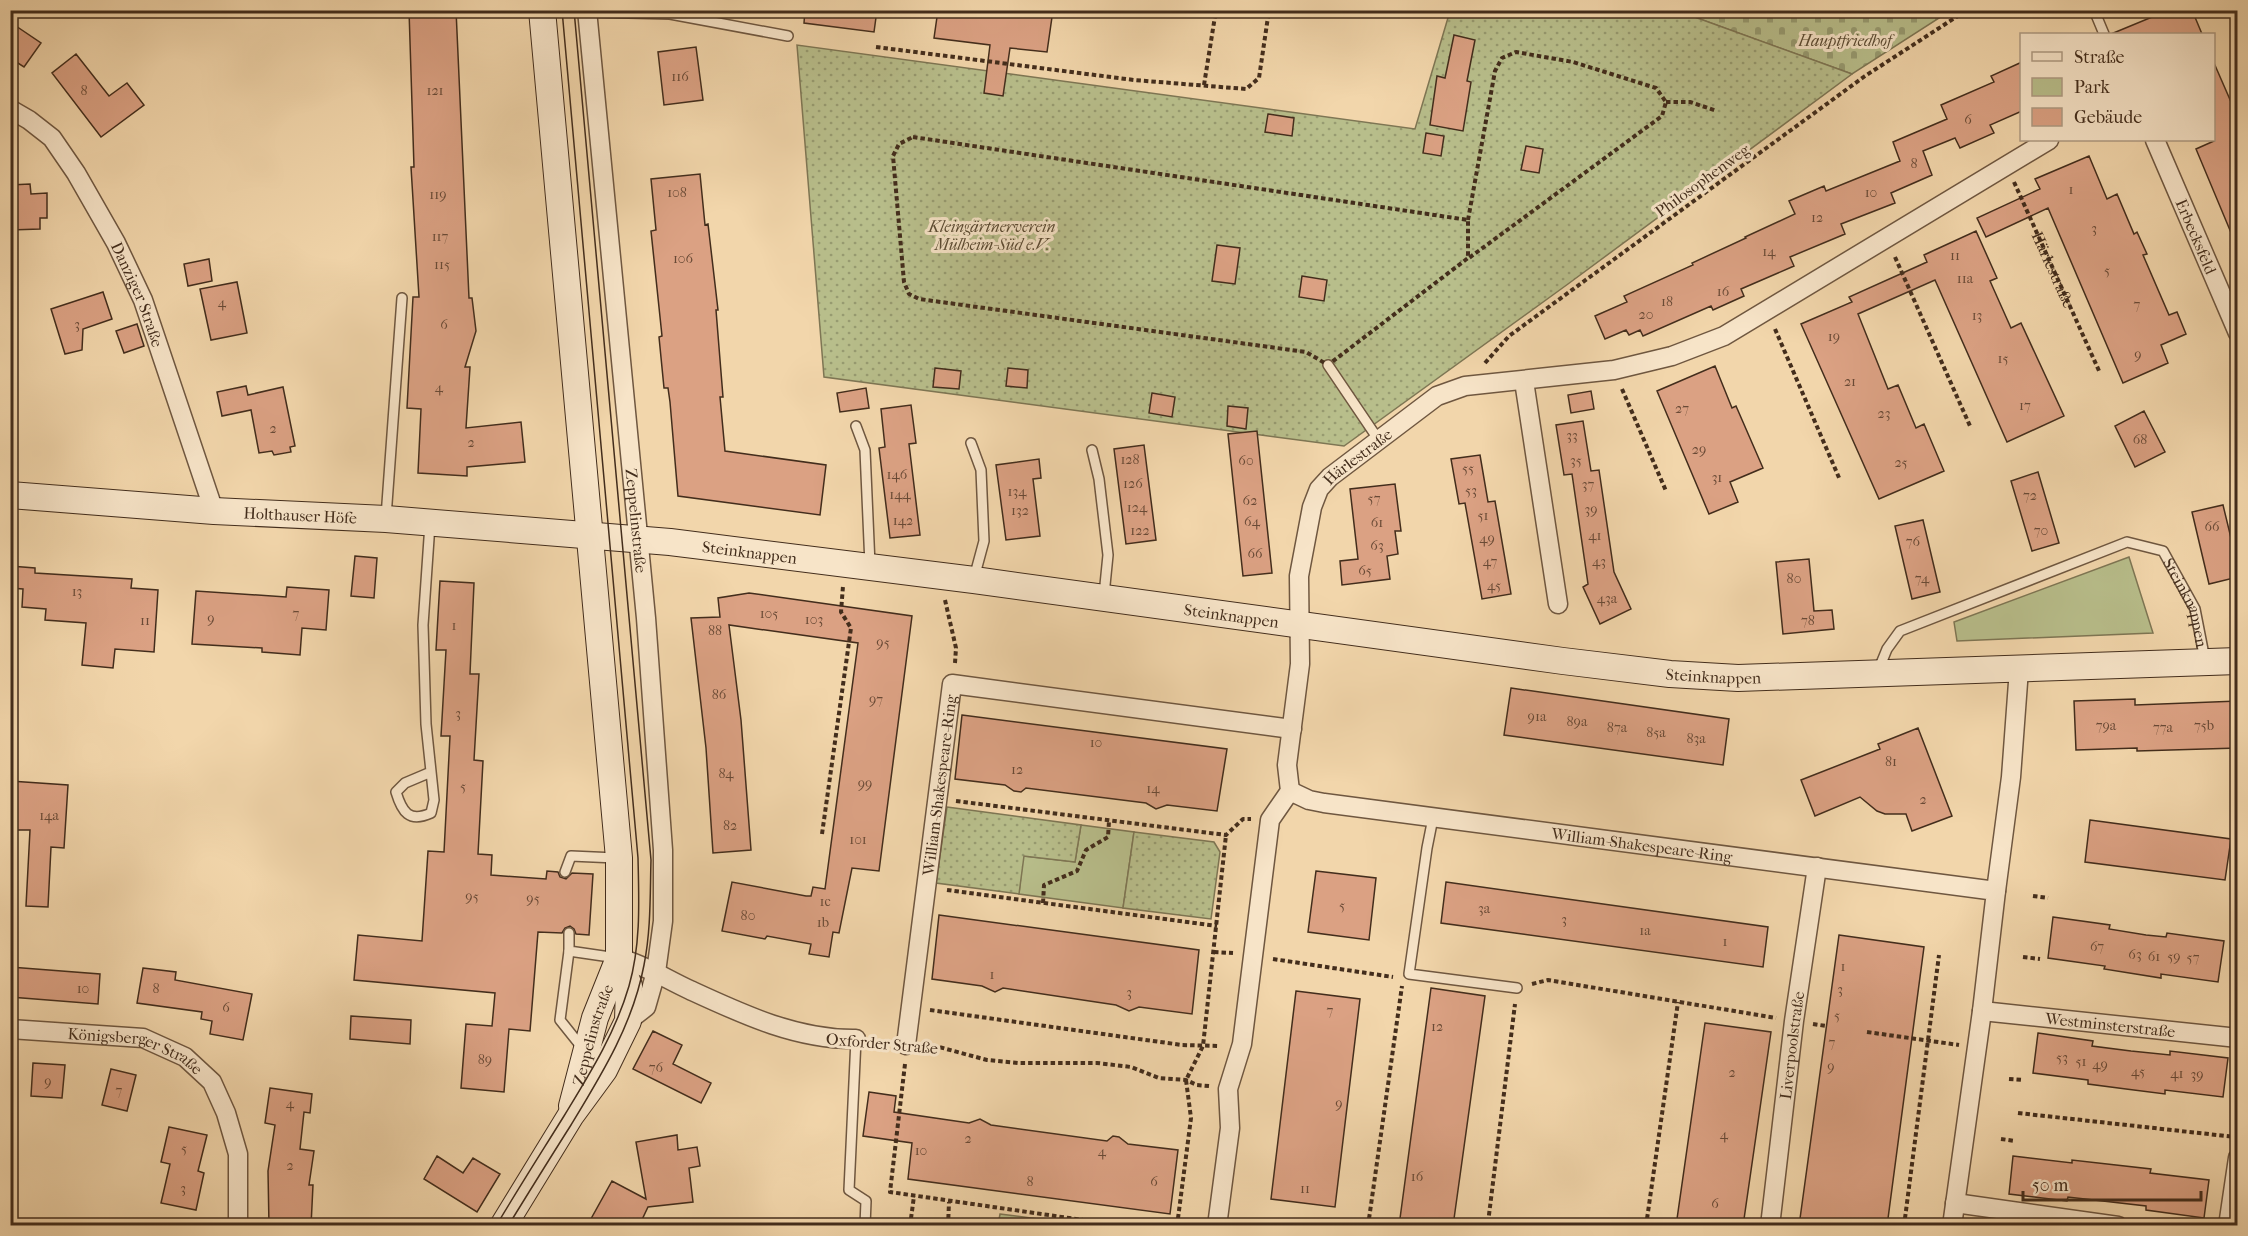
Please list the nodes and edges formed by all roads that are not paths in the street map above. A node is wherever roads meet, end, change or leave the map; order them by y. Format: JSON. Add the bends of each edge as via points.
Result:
{"nodes":[{"id":1,"x":542,"y":10,"type":"edge"},
{"id":2,"x":2094,"y":10,"type":"edge"},
{"id":3,"x":587,"y":11,"type":"edge"},
{"id":4,"x":2104,"y":33,"type":"edge"},
{"id":5,"x":788,"y":36,"type":"dead end"},
{"id":6,"x":10,"y":109,"type":"edge"},
{"id":7,"x":2047,"y":141,"type":"edge"},
{"id":8,"x":2155,"y":141,"type":"edge"},
{"id":9,"x":402,"y":298,"type":"dead end"},
{"id":10,"x":2238,"y":333,"type":"edge"},
{"id":11,"x":1328,"y":365,"type":"road end"},
{"id":12,"x":1524,"y":381,"type":"junction"},
{"id":13,"x":856,"y":426,"type":"dead end"},
{"id":14,"x":1378,"y":439,"type":"junction"},
{"id":15,"x":971,"y":443,"type":"dead end"},
{"id":16,"x":1092,"y":450,"type":"dead end"},
{"id":17,"x":10,"y":495,"type":"edge"},
{"id":18,"x":214,"y":511,"type":"junction"},
{"id":19,"x":386,"y":519,"type":"junction"},
{"id":20,"x":430,"y":524,"type":"junction"},
{"id":21,"x":589,"y":534,"type":"junction"},
{"id":22,"x":637,"y":539,"type":"junction"},
{"id":23,"x":870,"y":567,"type":"junction"},
{"id":24,"x":974,"y":580,"type":"junction"},
{"id":25,"x":1104,"y":597,"type":"junction"},
{"id":26,"x":1558,"y":604,"type":"dead end"},
{"id":27,"x":1300,"y":624,"type":"junction"},
{"id":28,"x":2238,"y":661,"type":"edge"},
{"id":29,"x":2206,"y":662,"type":"junction"},
{"id":30,"x":2019,"y":669,"type":"junction"},
{"id":31,"x":1877,"y":674,"type":"junction"},
{"id":32,"x":1292,"y":729,"type":"junction"},
{"id":33,"x":431,"y":772,"type":"junction"},
{"id":34,"x":1290,"y":791,"type":"junction"},
{"id":35,"x":1433,"y":818,"type":"junction"},
{"id":36,"x":619,"y":858,"type":"junction"},
{"id":37,"x":1817,"y":867,"type":"junction"},
{"id":38,"x":565,"y":872,"type":"dead end"},
{"id":39,"x":1996,"y":891,"type":"junction"},
{"id":40,"x":568,"y":933,"type":"dead end"},
{"id":41,"x":569,"y":951,"type":"junction"},
{"id":42,"x":619,"y":958,"type":"junction"},
{"id":43,"x":656,"y":972,"type":"junction"},
{"id":44,"x":1517,"y":988,"type":"road end"},
{"id":45,"x":1982,"y":1011,"type":"junction"},
{"id":46,"x":628,"y":1021,"type":"junction"},
{"id":47,"x":10,"y":1029,"type":"edge"},
{"id":48,"x":2238,"y":1038,"type":"edge"},
{"id":49,"x":856,"y":1039,"type":"joint"},
{"id":50,"x":906,"y":1045,"type":"road end"},
{"id":51,"x":585,"y":1052,"type":"junction"},
{"id":52,"x":571,"y":1115,"type":"junction"},
{"id":53,"x":2238,"y":1158,"type":"edge"},
{"id":54,"x":1955,"y":1203,"type":"junction"},
{"id":55,"x":238,"y":1226,"type":"edge"},
{"id":56,"x":503,"y":1226,"type":"edge"},
{"id":57,"x":865,"y":1226,"type":"edge"},
{"id":58,"x":1217,"y":1226,"type":"edge"},
{"id":59,"x":1770,"y":1226,"type":"edge"},
{"id":60,"x":1952,"y":1226,"type":"edge"},
{"id":61,"x":2118,"y":1226,"type":"edge"},
{"id":62,"x":2228,"y":1226,"type":"edge"}],
"edges":[{"from":1,"to":21,"type":"street","name":"Zeppelinstraße"},
{"from":2,"to":4,"type":"lane"},
{"from":3,"to":5,"type":"lane","via":[[670,14]]},
{"from":3,"to":22,"type":"street","name":"Zeppelinstraße"},
{"from":6,"to":18,"type":"street","name":"Danziger Straße","via":[[52,138],[116,243],[142,300]]},
{"from":7,"to":12,"type":"street","name":"Härlestraße","via":[[1724,336],[1671,356],[1614,370]]},
{"from":8,"to":10,"type":"street","name":"Erbecksfeld"},
{"from":9,"to":19,"type":"lane"},
{"from":11,"to":14,"type":"lane"},
{"from":12,"to":14,"type":"street","name":"Härlestraße","via":[[1465,386],[1437,396]]},
{"from":12,"to":26,"type":"street"},
{"from":13,"to":23,"type":"lane","via":[[865,450]]},
{"from":14,"to":27,"type":"street","name":"Härlestraße","via":[[1319,489],[1299,576]]},
{"from":15,"to":24,"type":"lane","via":[[981,470],[984,541]]},
{"from":16,"to":25,"type":"lane","via":[[1108,555]]},
{"from":17,"to":18,"type":"street","name":"Holthauser Höfe"},
{"from":18,"to":19,"type":"street","name":"Holthauser Höfe"},
{"from":19,"to":20,"type":"street","name":"Holthauser Höfe"},
{"from":20,"to":21,"type":"street","name":"Holthauser Höfe"},
{"from":20,"to":33,"type":"lane","via":[[423,626]]},
{"from":21,"to":22,"type":"street","name":"Steinknappen"},
{"from":21,"to":36,"type":"street","name":"Zeppelinstraße"},
{"from":22,"to":23,"type":"street","name":"Steinknappen"},
{"from":22,"to":43,"type":"street","name":"Zeppelinstraße","via":[[663,850],[663,921]]},
{"from":23,"to":24,"type":"street","name":"Steinknappen"},
{"from":24,"to":25,"type":"street","name":"Steinknappen"},
{"from":25,"to":27,"type":"street","name":"Steinknappen"},
{"from":27,"to":31,"type":"street","name":"Steinknappen","via":[[1670,674],[1738,678]]},
{"from":27,"to":32,"type":"street","via":[[1300,664]]},
{"from":28,"to":29,"type":"street","name":"Steinknappen"},
{"from":29,"to":30,"type":"street","name":"Steinknappen"},
{"from":29,"to":31,"type":"lane","name":"Steinknappen","via":[[2196,609],[2163,551],[2127,542],[1900,631]]},
{"from":30,"to":31,"type":"street","name":"Steinknappen"},
{"from":30,"to":39,"type":"street","via":[[2011,777]]},
{"from":32,"to":34,"type":"street","via":[[1287,765]]},
{"from":32,"to":50,"type":"street","name":"William-Shakespeare-Ring","via":[[952,684]]},
{"from":33,"to":33,"type":"lane","via":[[434,800],[430,813],[420,818],[409,815],[400,807],[396,792],[405,783]]},
{"from":34,"to":35,"type":"street","name":"William-Shakespeare-Ring","via":[[1324,803]]},
{"from":34,"to":58,"type":"street","via":[[1270,820],[1242,1044],[1228,1089],[1230,1128]]},
{"from":35,"to":37,"type":"street","name":"William-Shakespeare-Ring"},
{"from":35,"to":44,"type":"lane","via":[[1409,974]]},
{"from":36,"to":38,"type":"lane","via":[[571,856]]},
{"from":36,"to":42,"type":"street","name":"Zeppelinstraße"},
{"from":37,"to":39,"type":"street","name":"William-Shakespeare-Ring"},
{"from":37,"to":59,"type":"street","name":"Liverpoolstraße"},
{"from":39,"to":45,"type":"street"},
{"from":40,"to":41,"type":"lane"},
{"from":41,"to":42,"type":"lane"},
{"from":41,"to":51,"type":"lane","via":[[560,1020]]},
{"from":42,"to":43,"type":"street","name":"Oxforder Straße"},
{"from":42,"to":46,"type":"street","name":"Zeppelinstraße","via":[[629,986]]},
{"from":42,"to":51,"type":"street","name":"Zeppelinstraße"},
{"from":43,"to":46,"type":"street","name":"Zeppelinstraße","via":[[646,1007]]},
{"from":43,"to":49,"type":"street","name":"Oxforder Straße","via":[[688,990],[784,1030],[831,1040]]},
{"from":45,"to":48,"type":"street","name":"Westminsterstraße"},
{"from":45,"to":54,"type":"street"},
{"from":46,"to":52,"type":"street","name":"Zeppelinstraße","via":[[604,1070]]},
{"from":47,"to":55,"type":"street","name":"Königsberger Straße","via":[[143,1038],[185,1057],[212,1082],[238,1154]]},
{"from":49,"to":57,"type":"lane","via":[[849,1190],[866,1201]]},
{"from":51,"to":52,"type":"street","name":"Zeppelinstraße"},
{"from":52,"to":56,"type":"street","name":"Zeppelinstraße"},
{"from":53,"to":62,"type":"street"},
{"from":54,"to":60,"type":"street"},
{"from":54,"to":61,"type":"street"}]}
